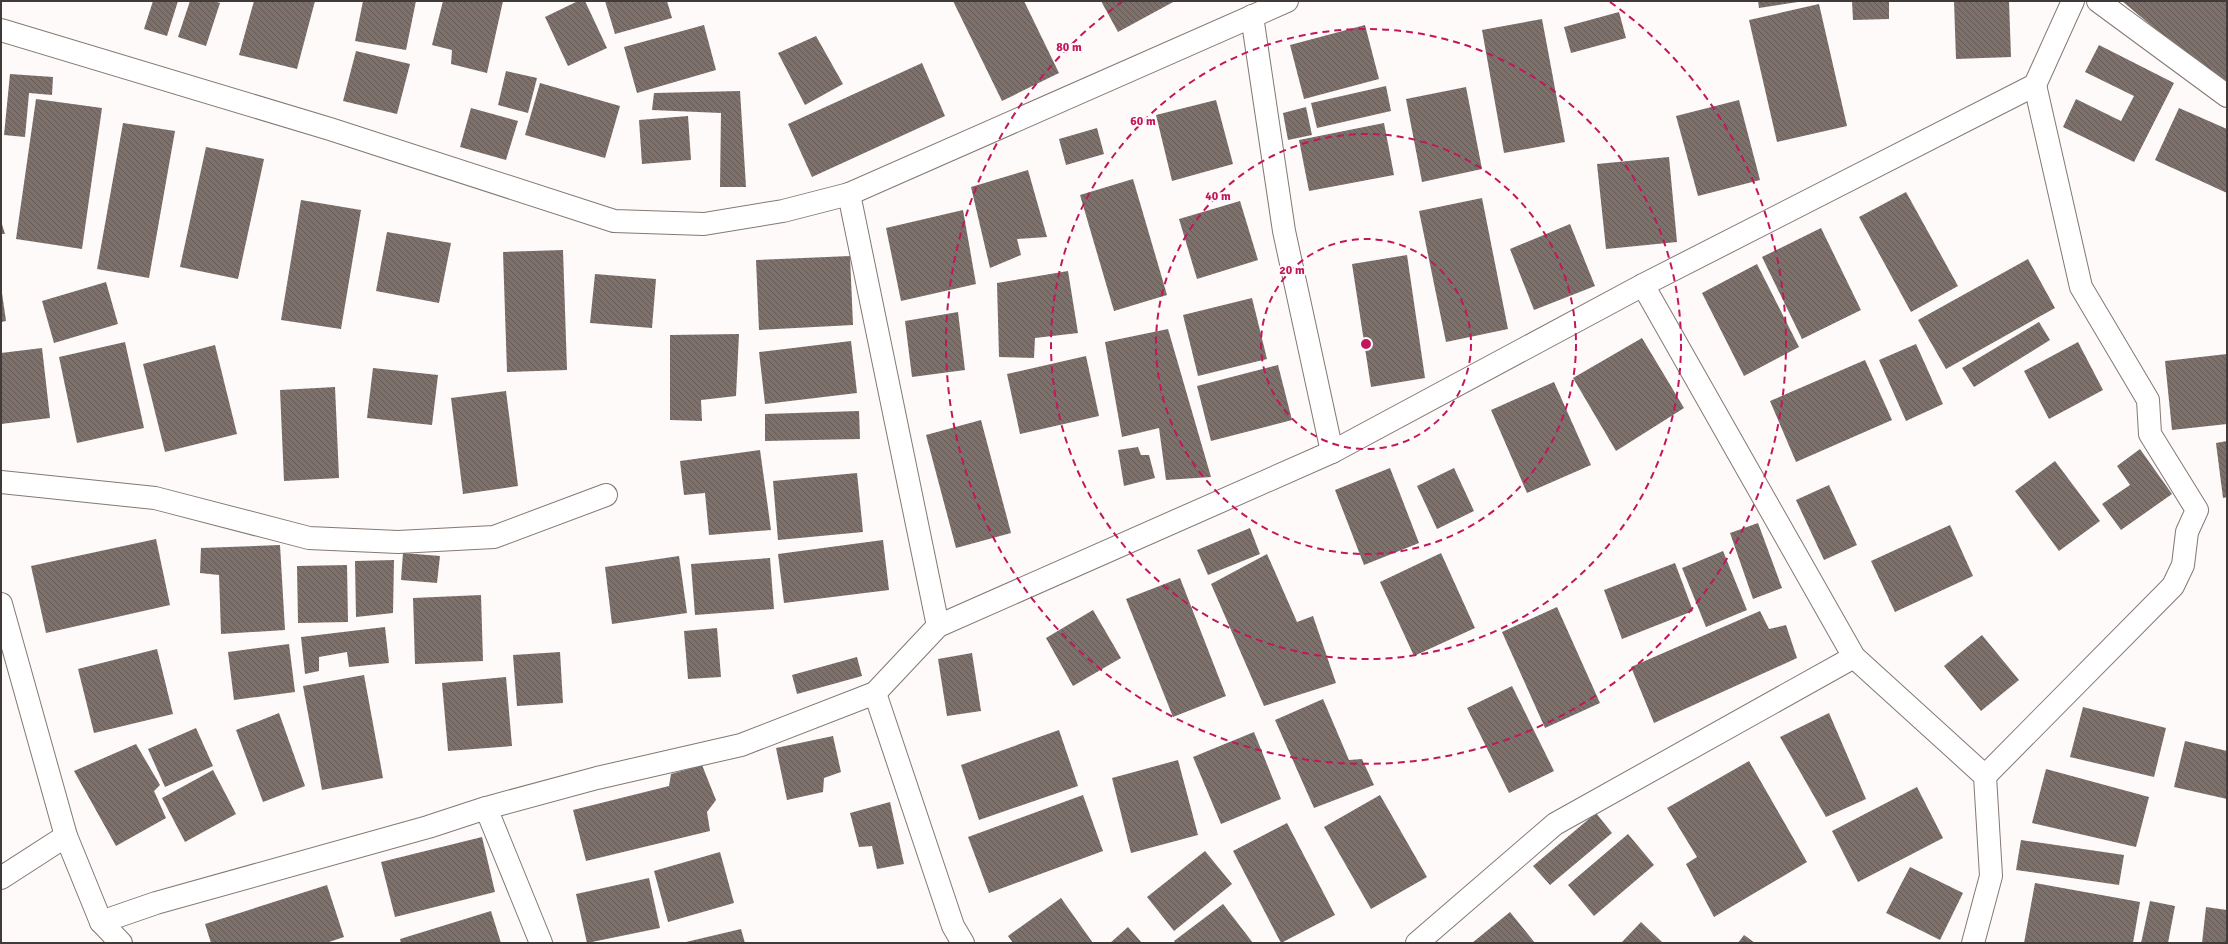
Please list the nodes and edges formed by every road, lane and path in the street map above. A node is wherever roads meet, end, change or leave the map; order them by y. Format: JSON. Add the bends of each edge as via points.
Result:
{"nodes":[{"id":1,"x":1286,"y":1,"type":"edge"},
{"id":2,"x":2073,"y":1,"type":"edge"},
{"id":3,"x":2098,"y":1,"type":"edge"},
{"id":4,"x":1252,"y":16,"type":"junction"},
{"id":5,"x":1,"y":30,"type":"edge"},
{"id":6,"x":2035,"y":85,"type":"junction"},
{"id":7,"x":2227,"y":96,"type":"edge"},
{"id":8,"x":849,"y":194,"type":"junction"},
{"id":9,"x":1643,"y":285,"type":"junction"},
{"id":10,"x":1332,"y":452,"type":"junction"},
{"id":11,"x":1,"y":482,"type":"edge"},
{"id":12,"x":606,"y":495,"type":"dead end"},
{"id":13,"x":1,"y":604,"type":"edge"},
{"id":14,"x":938,"y":626,"type":"junction"},
{"id":15,"x":1854,"y":657,"type":"junction"},
{"id":16,"x":875,"y":693,"type":"junction"},
{"id":17,"x":1985,"y":776,"type":"junction"},
{"id":18,"x":486,"y":808,"type":"junction"},
{"id":19,"x":66,"y":836,"type":"junction"},
{"id":20,"x":1,"y":878,"type":"edge"},
{"id":21,"x":101,"y":922,"type":"junction"},
{"id":22,"x":121,"y":943,"type":"edge"},
{"id":23,"x":541,"y":943,"type":"edge"},
{"id":24,"x":963,"y":943,"type":"edge"},
{"id":25,"x":1417,"y":943,"type":"edge"},
{"id":26,"x":1973,"y":943,"type":"edge"}],
"edges":[{"from":1,"to":4,"type":"street"},
{"from":2,"to":6,"type":"street"},
{"from":3,"to":7,"type":"street"},
{"from":4,"to":8,"type":"street"},
{"from":4,"to":10,"type":"street","via":[[1284,231]]},
{"from":5,"to":8,"type":"street","via":[[330,129],[614,221],[704,224],[783,211]]},
{"from":6,"to":9,"type":"street"},
{"from":6,"to":17,"type":"street","via":[[2081,287],[2148,400],[2150,434],[2197,510],[2187,532],[2183,565],[2173,586]]},
{"from":8,"to":14,"type":"street"},
{"from":9,"to":10,"type":"street"},
{"from":9,"to":15,"type":"street"},
{"from":10,"to":14,"type":"street"},
{"from":11,"to":12,"type":"street","via":[[155,498],[309,538],[398,542],[494,537]]},
{"from":13,"to":19,"type":"street"},
{"from":14,"to":16,"type":"street"},
{"from":15,"to":17,"type":"street"},
{"from":15,"to":25,"type":"street","via":[[1555,824]]},
{"from":16,"to":18,"type":"street","via":[[741,745],[597,778]]},
{"from":16,"to":24,"type":"street","via":[[953,926]]},
{"from":17,"to":26,"type":"street","via":[[1991,876]]},
{"from":18,"to":21,"type":"street","via":[[428,827],[156,903]]},
{"from":18,"to":23,"type":"street"},
{"from":19,"to":20,"type":"street"},
{"from":19,"to":21,"type":"street"},
{"from":21,"to":22,"type":"street"}]}
